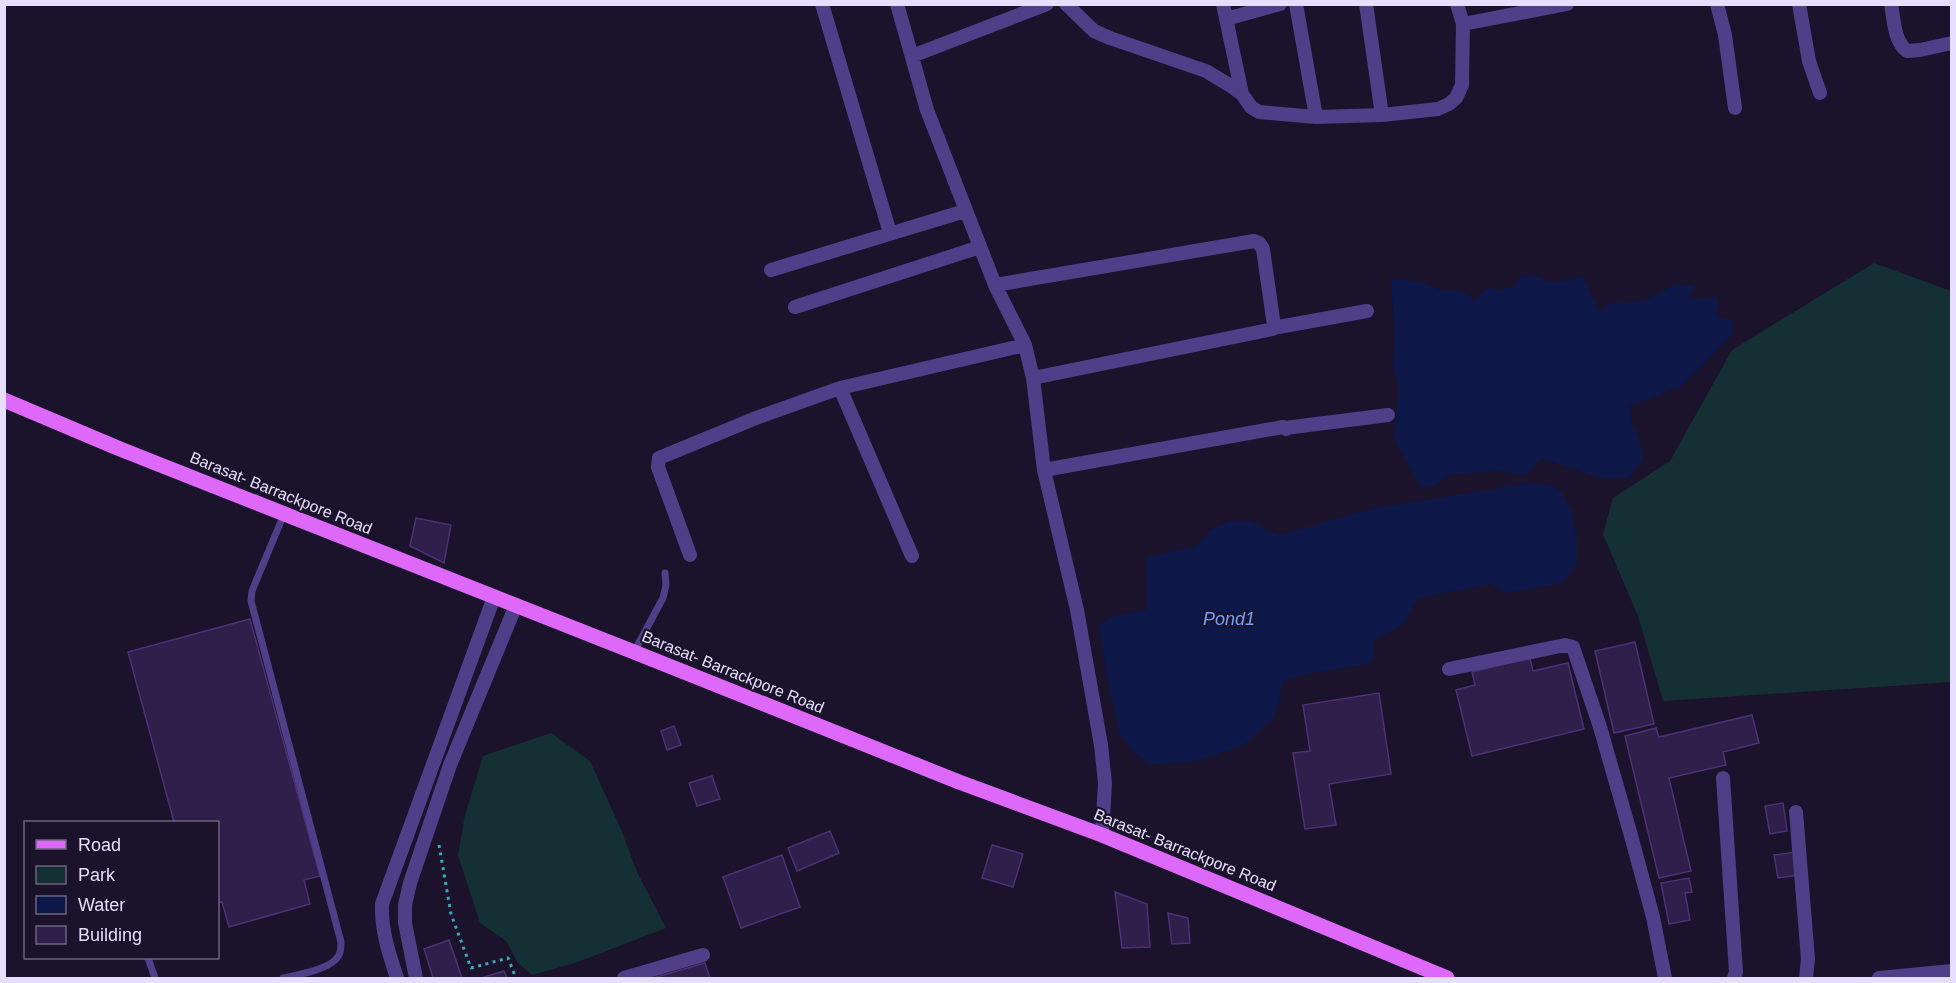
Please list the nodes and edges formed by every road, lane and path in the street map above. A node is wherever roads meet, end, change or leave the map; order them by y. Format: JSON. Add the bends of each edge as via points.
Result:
{"nodes":[{"id":1,"x":822,"y":4,"type":"edge"},
{"id":2,"x":897,"y":4,"type":"edge"},
{"id":3,"x":1047,"y":4,"type":"edge"},
{"id":4,"x":1066,"y":4,"type":"edge"},
{"id":5,"x":1224,"y":4,"type":"edge"},
{"id":6,"x":1280,"y":4,"type":"edge"},
{"id":7,"x":1296,"y":4,"type":"edge"},
{"id":8,"x":1366,"y":4,"type":"edge"},
{"id":9,"x":1457,"y":4,"type":"edge"},
{"id":10,"x":1568,"y":4,"type":"edge"},
{"id":11,"x":1717,"y":4,"type":"edge"},
{"id":12,"x":1799,"y":4,"type":"edge"},
{"id":13,"x":1891,"y":4,"type":"edge"},
{"id":14,"x":1527,"y":8,"type":"edge"},
{"id":15,"x":1226,"y":19,"type":"junction"},
{"id":16,"x":1462,"y":24,"type":"junction"},
{"id":17,"x":1952,"y":44,"type":"edge"},
{"id":18,"x":912,"y":56,"type":"junction"},
{"id":19,"x":1820,"y":93,"type":"dead end"},
{"id":20,"x":1242,"y":94,"type":"junction"},
{"id":21,"x":1735,"y":108,"type":"dead end"},
{"id":22,"x":1382,"y":115,"type":"junction"},
{"id":23,"x":1316,"y":117,"type":"junction"},
{"id":24,"x":965,"y":211,"type":"junction"},
{"id":25,"x":890,"y":233,"type":"junction"},
{"id":26,"x":980,"y":247,"type":"junction"},
{"id":27,"x":771,"y":270,"type":"dead end"},
{"id":28,"x":995,"y":285,"type":"junction"},
{"id":29,"x":795,"y":307,"type":"dead end"},
{"id":30,"x":1367,"y":311,"type":"dead end"},
{"id":31,"x":1274,"y":328,"type":"junction"},
{"id":32,"x":1025,"y":345,"type":"junction"},
{"id":33,"x":1033,"y":378,"type":"junction"},
{"id":34,"x":840,"y":388,"type":"junction"},
{"id":35,"x":4,"y":400,"type":"edge"},
{"id":36,"x":1388,"y":416,"type":"dead end"},
{"id":37,"x":1044,"y":470,"type":"junction"},
{"id":38,"x":284,"y":514,"type":"junction"},
{"id":39,"x":690,"y":555,"type":"dead end"},
{"id":40,"x":912,"y":556,"type":"dead end"},
{"id":41,"x":665,"y":573,"type":"dead end"},
{"id":42,"x":494,"y":597,"type":"junction"},
{"id":43,"x":516,"y":605,"type":"junction"},
{"id":44,"x":634,"y":652,"type":"junction"},
{"id":45,"x":1449,"y":669,"type":"dead end"},
{"id":46,"x":1723,"y":778,"type":"dead end"},
{"id":47,"x":1797,"y":813,"type":"dead end"},
{"id":48,"x":434,"y":814,"type":"junction"},
{"id":49,"x":1102,"y":835,"type":"junction"},
{"id":50,"x":703,"y":955,"type":"dead end"},
{"id":51,"x":149,"y":959,"type":"edge"},
{"id":52,"x":1952,"y":972,"type":"edge"},
{"id":53,"x":155,"y":978,"type":"edge"},
{"id":54,"x":283,"y":978,"type":"edge"},
{"id":55,"x":397,"y":978,"type":"edge"},
{"id":56,"x":416,"y":978,"type":"edge"},
{"id":57,"x":516,"y":978,"type":"edge"},
{"id":58,"x":624,"y":978,"type":"edge"},
{"id":59,"x":1447,"y":978,"type":"edge"},
{"id":60,"x":1665,"y":978,"type":"edge"},
{"id":61,"x":1734,"y":978,"type":"edge"},
{"id":62,"x":1806,"y":978,"type":"edge"},
{"id":63,"x":1879,"y":978,"type":"edge"}],
"edges":[{"from":1,"to":25,"type":"street"},
{"from":2,"to":18,"type":"street"},
{"from":3,"to":18,"type":"street"},
{"from":4,"to":20,"type":"street","via":[[1094,31],[1192,65]]},
{"from":5,"to":15,"type":"street"},
{"from":6,"to":15,"type":"street"},
{"from":7,"to":23,"type":"street"},
{"from":8,"to":22,"type":"street"},
{"from":9,"to":16,"type":"street"},
{"from":10,"to":14,"type":"street"},
{"from":11,"to":21,"type":"street"},
{"from":12,"to":19,"type":"street","via":[[1809,61]]},
{"from":13,"to":17,"type":"street","via":[[1898,39],[1907,51]]},
{"from":14,"to":16,"type":"street"},
{"from":15,"to":20,"type":"street"},
{"from":16,"to":22,"type":"street","via":[[1462,85],[1456,98],[1438,109]]},
{"from":18,"to":24,"type":"street","via":[[927,110]]},
{"from":20,"to":23,"type":"street","via":[[1251,108],[1259,112]]},
{"from":22,"to":23,"type":"street"},
{"from":24,"to":25,"type":"street"},
{"from":24,"to":26,"type":"street"},
{"from":25,"to":27,"type":"street"},
{"from":26,"to":28,"type":"street"},
{"from":26,"to":29,"type":"street"},
{"from":28,"to":31,"type":"street","via":[[1254,241],[1263,249]]},
{"from":28,"to":32,"type":"street"},
{"from":30,"to":31,"type":"street"},
{"from":31,"to":33,"type":"street"},
{"from":32,"to":33,"type":"street"},
{"from":32,"to":34,"type":"street"},
{"from":33,"to":37,"type":"street"},
{"from":34,"to":39,"type":"street","via":[[660,458],[658,467]]},
{"from":34,"to":40,"type":"street"},
{"from":35,"to":38,"type":"main road","name":"Barasat- Barrackpore Road"},
{"from":36,"to":37,"type":"street","via":[[1283,427]]},
{"from":37,"to":49,"type":"street","via":[[1077,610],[1101,745],[1105,783]]},
{"from":38,"to":42,"type":"main road","name":"Barasat- Barrackpore Road"},
{"from":38,"to":54,"type":"lane","via":[[251,601],[341,951],[326,966]]},
{"from":41,"to":44,"type":"lane","via":[[663,598]]},
{"from":42,"to":43,"type":"main road","name":"Barasat- Barrackpore Road"},
{"from":42,"to":55,"type":"street","via":[[382,904],[385,939]]},
{"from":43,"to":44,"type":"main road","name":"Barasat- Barrackpore Road"},
{"from":43,"to":48,"type":"street","via":[[450,765]]},
{"from":44,"to":49,"type":"main road","name":"Barasat- Barrackpore Road"},
{"from":45,"to":60,"type":"street","via":[[1566,645],[1573,647],[1630,832]]},
{"from":46,"to":61,"type":"street"},
{"from":47,"to":62,"type":"street","via":[[1808,959]]},
{"from":48,"to":56,"type":"street","via":[[405,905],[407,939]]},
{"from":48,"to":57,"type":"path","via":[[451,914],[471,968],[508,958]]},
{"from":49,"to":59,"type":"main road","name":"Barasat- Barrackpore Road"},
{"from":50,"to":58,"type":"street"},
{"from":51,"to":53,"type":"lane"},
{"from":52,"to":63,"type":"street"}]}
